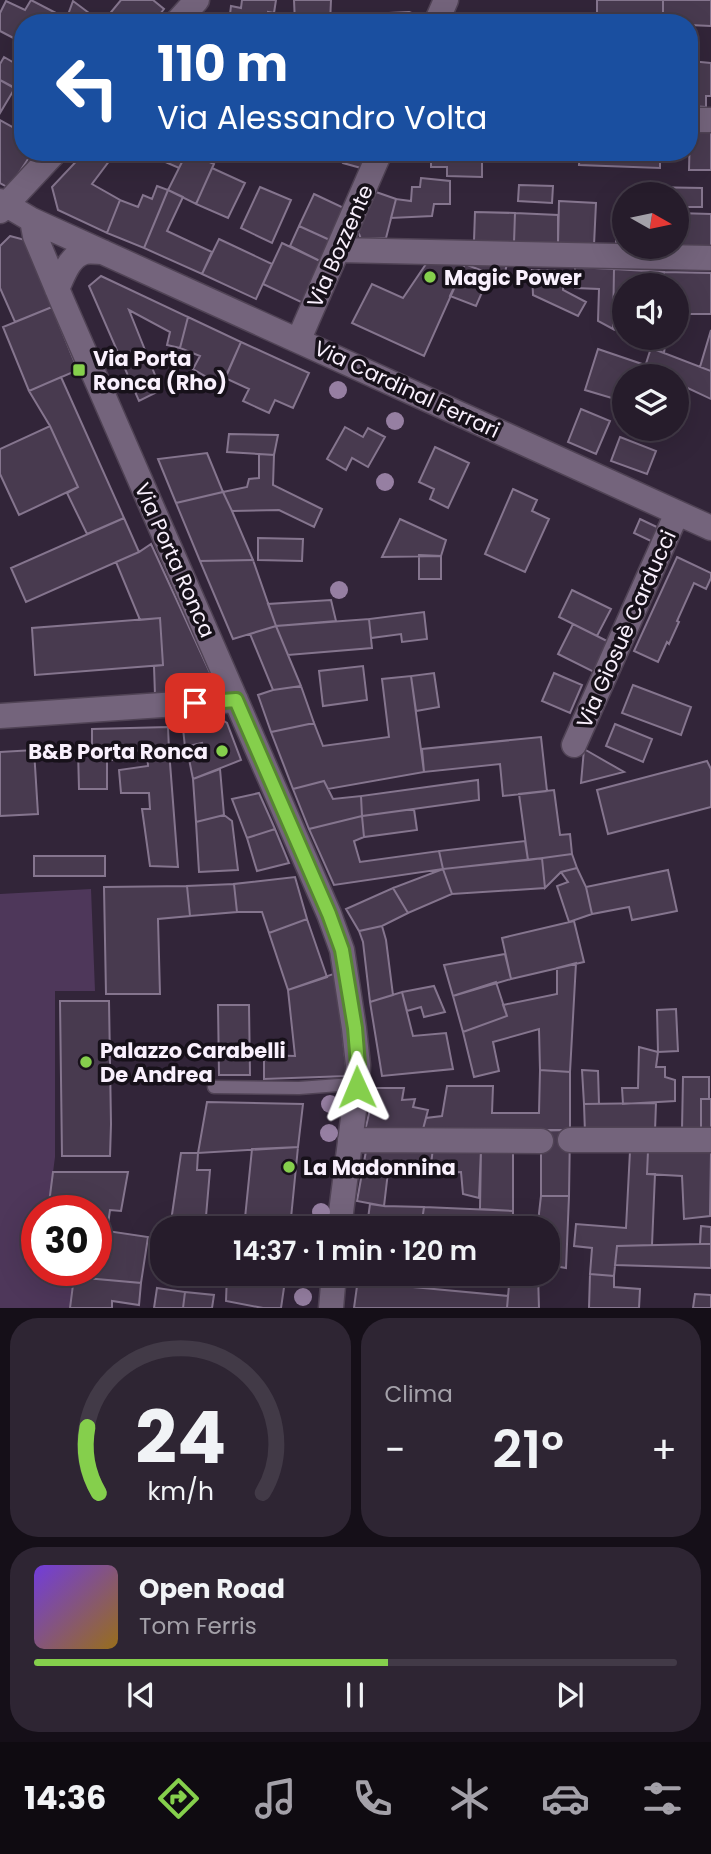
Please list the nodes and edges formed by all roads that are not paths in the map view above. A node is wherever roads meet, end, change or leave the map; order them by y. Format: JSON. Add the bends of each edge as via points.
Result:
{"nodes":[{"id":1,"x":197,"y":0,"type":"edge"},
{"id":2,"x":184,"y":14,"type":"edge"},
{"id":3,"x":46,"y":161,"type":"edge"},
{"id":4,"x":376,"y":161,"type":"edge"},
{"id":5,"x":2,"y":206,"type":"edge"},
{"id":6,"x":32,"y":220,"type":"junction"},
{"id":7,"x":339,"y":250,"type":"junction"},
{"id":8,"x":103,"y":252,"type":"junction"},
{"id":9,"x":711,"y":258,"type":"edge"},
{"id":10,"x":57,"y":289,"type":"junction"},
{"id":11,"x":299,"y":339,"type":"junction"},
{"id":12,"x":677,"y":513,"type":"junction"},
{"id":13,"x":711,"y":528,"type":"edge"},
{"id":14,"x":236,"y":700,"type":"junction"},
{"id":15,"x":0,"y":716,"type":"edge"},
{"id":16,"x":574,"y":745,"type":"dead end"},
{"id":17,"x":214,"y":1087,"type":"dead end"},
{"id":18,"x":357,"y":1087,"type":"junction"},
{"id":19,"x":350,"y":1140,"type":"junction"},
{"id":20,"x":541,"y":1140,"type":"dead end"},
{"id":21,"x":570,"y":1140,"type":"dead end"},
{"id":22,"x":711,"y":1140,"type":"edge"},
{"id":23,"x":340,"y":1216,"type":"edge"},
{"id":24,"x":333,"y":1286,"type":"edge"},
{"id":25,"x":331,"y":1308,"type":"edge"}],
"edges":[{"from":1,"to":2,"type":"street"},
{"from":3,"to":5,"type":"street"},
{"from":4,"to":7,"type":"street","name":"Via Bozzente"},
{"from":5,"to":6,"type":"street","name":"Via Cardinal Ferrari"},
{"from":6,"to":8,"type":"street","name":"Via Cardinal Ferrari"},
{"from":6,"to":10,"type":"street","name":"Via Porta Ronca"},
{"from":7,"to":9,"type":"street"},
{"from":7,"to":11,"type":"street","name":"Via Bozzente"},
{"from":8,"to":10,"type":"street","via":[[85,252],[73,259]]},
{"from":8,"to":11,"type":"street","name":"Via Cardinal Ferrari"},
{"from":10,"to":14,"type":"street","name":"Via Porta Ronca"},
{"from":11,"to":12,"type":"street","name":"Via Cardinal Ferrari"},
{"from":12,"to":13,"type":"street","name":"Via Cardinal Ferrari"},
{"from":12,"to":16,"type":"street","name":"Via Giosuè Carducci"},
{"from":14,"to":15,"type":"street"},
{"from":14,"to":18,"type":"street","name":"Via Porta Ronca","via":[[342,950],[355,1028]]},
{"from":17,"to":18,"type":"lane"},
{"from":18,"to":19,"type":"street","name":"Via Porta Ronca"},
{"from":19,"to":20,"type":"street"},
{"from":19,"to":23,"type":"street","name":"Via Porta Ronca"},
{"from":21,"to":22,"type":"street"},
{"from":24,"to":25,"type":"street"}]}
